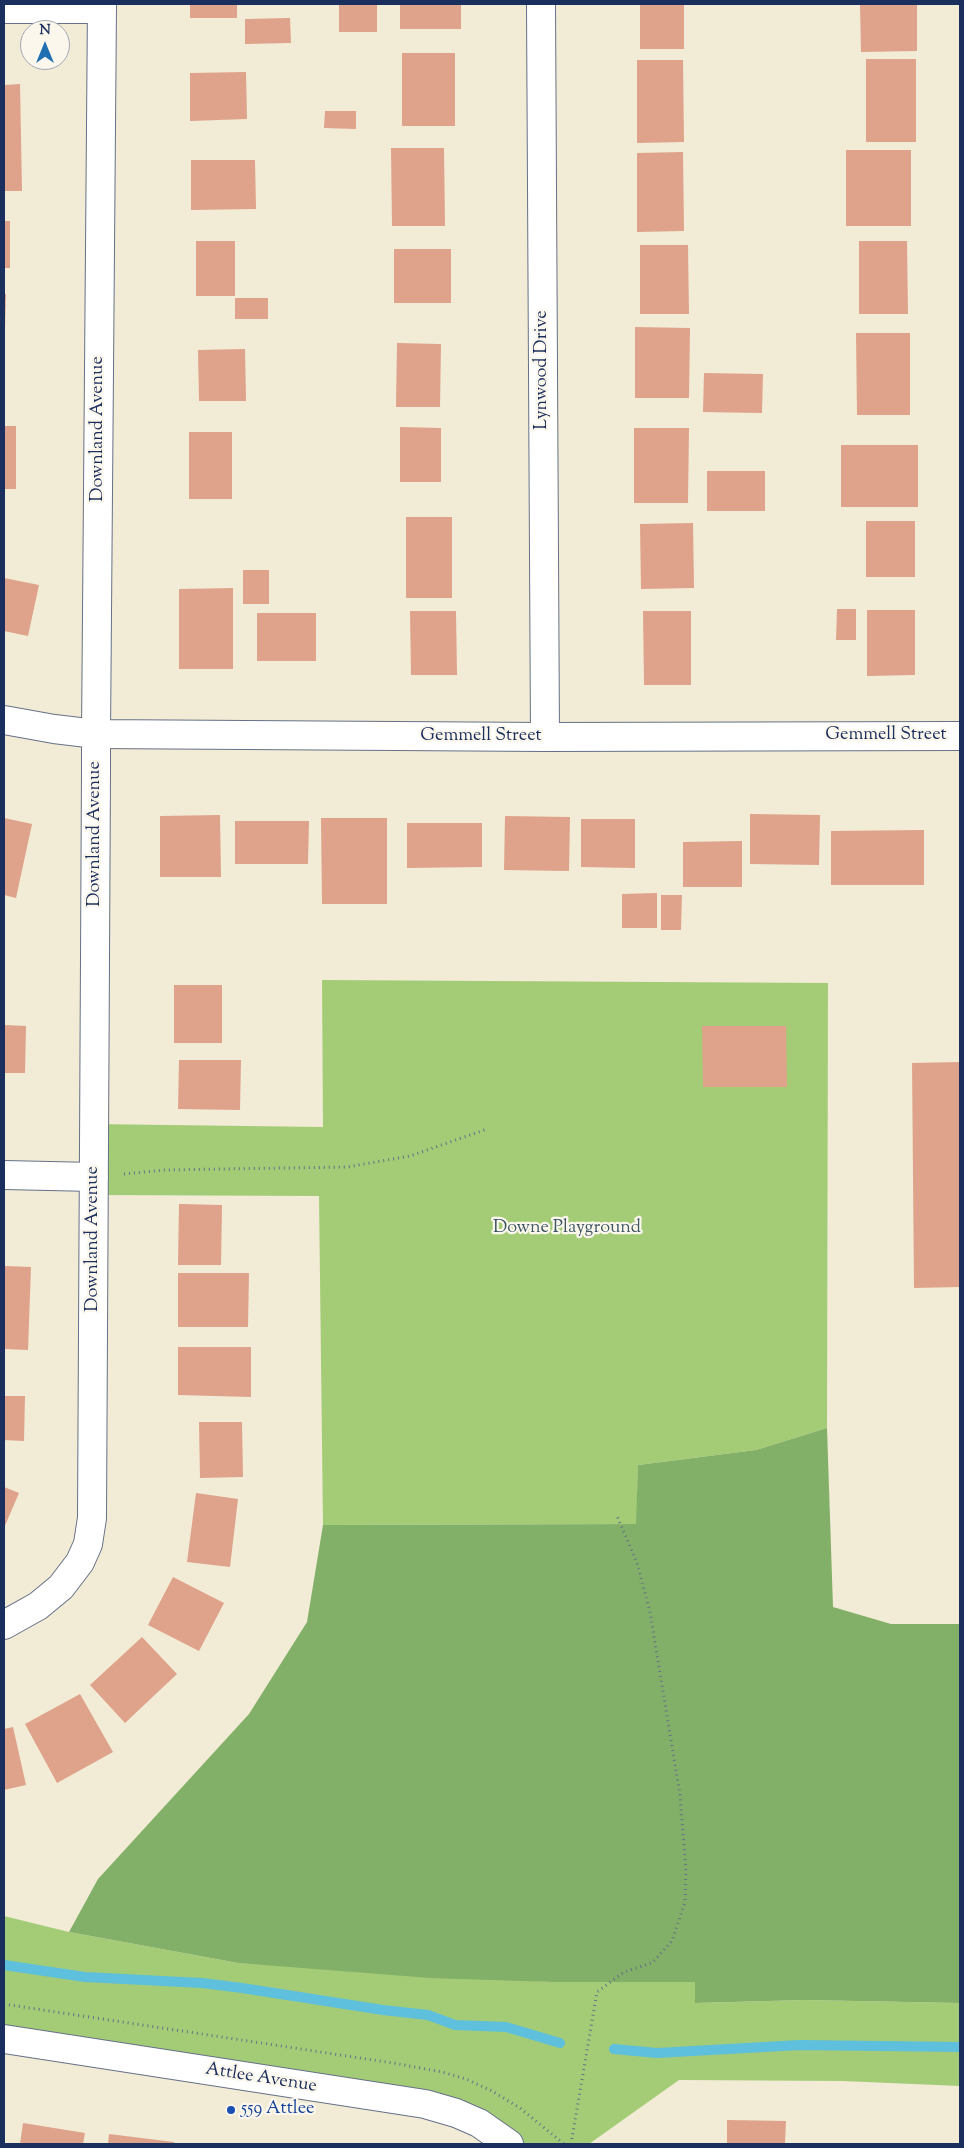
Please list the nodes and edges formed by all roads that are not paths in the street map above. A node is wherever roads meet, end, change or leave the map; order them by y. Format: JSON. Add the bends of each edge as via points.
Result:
{"nodes":[{"id":1,"x":541,"y":4,"type":"edge"},
{"id":2,"x":102,"y":6,"type":"edge"},
{"id":3,"x":4,"y":8,"type":"edge"},
{"id":4,"x":4,"y":720,"type":"edge"},
{"id":5,"x":96,"y":734,"type":"junction"},
{"id":6,"x":960,"y":736,"type":"edge"},
{"id":7,"x":545,"y":737,"type":"junction"},
{"id":8,"x":4,"y":1176,"type":"edge"},
{"id":9,"x":94,"y":1177,"type":"junction"},
{"id":10,"x":4,"y":1625,"type":"edge"},
{"id":11,"x":4,"y":2039,"type":"edge"},
{"id":12,"x":510,"y":2144,"type":"edge"}],
"edges":[{"from":1,"to":7,"type":"street","name":"Lynwood Drive"},
{"from":2,"to":3,"type":"street"},
{"from":2,"to":5,"type":"street","name":"Downland Avenue"},
{"from":4,"to":5,"type":"street","name":"Gemmell Street"},
{"from":5,"to":7,"type":"street","name":"Gemmell Street"},
{"from":5,"to":9,"type":"street","name":"Downland Avenue"},
{"from":6,"to":7,"type":"street","name":"Gemmell Street"},
{"from":8,"to":9,"type":"street"},
{"from":9,"to":10,"type":"street","name":"Downland Avenue","via":[[92,1495],[88,1544],[80,1562],[61,1587],[38,1606]]},
{"from":11,"to":12,"type":"street","name":"Attlee Avenue","via":[[425,2104],[479,2123]]}]}
